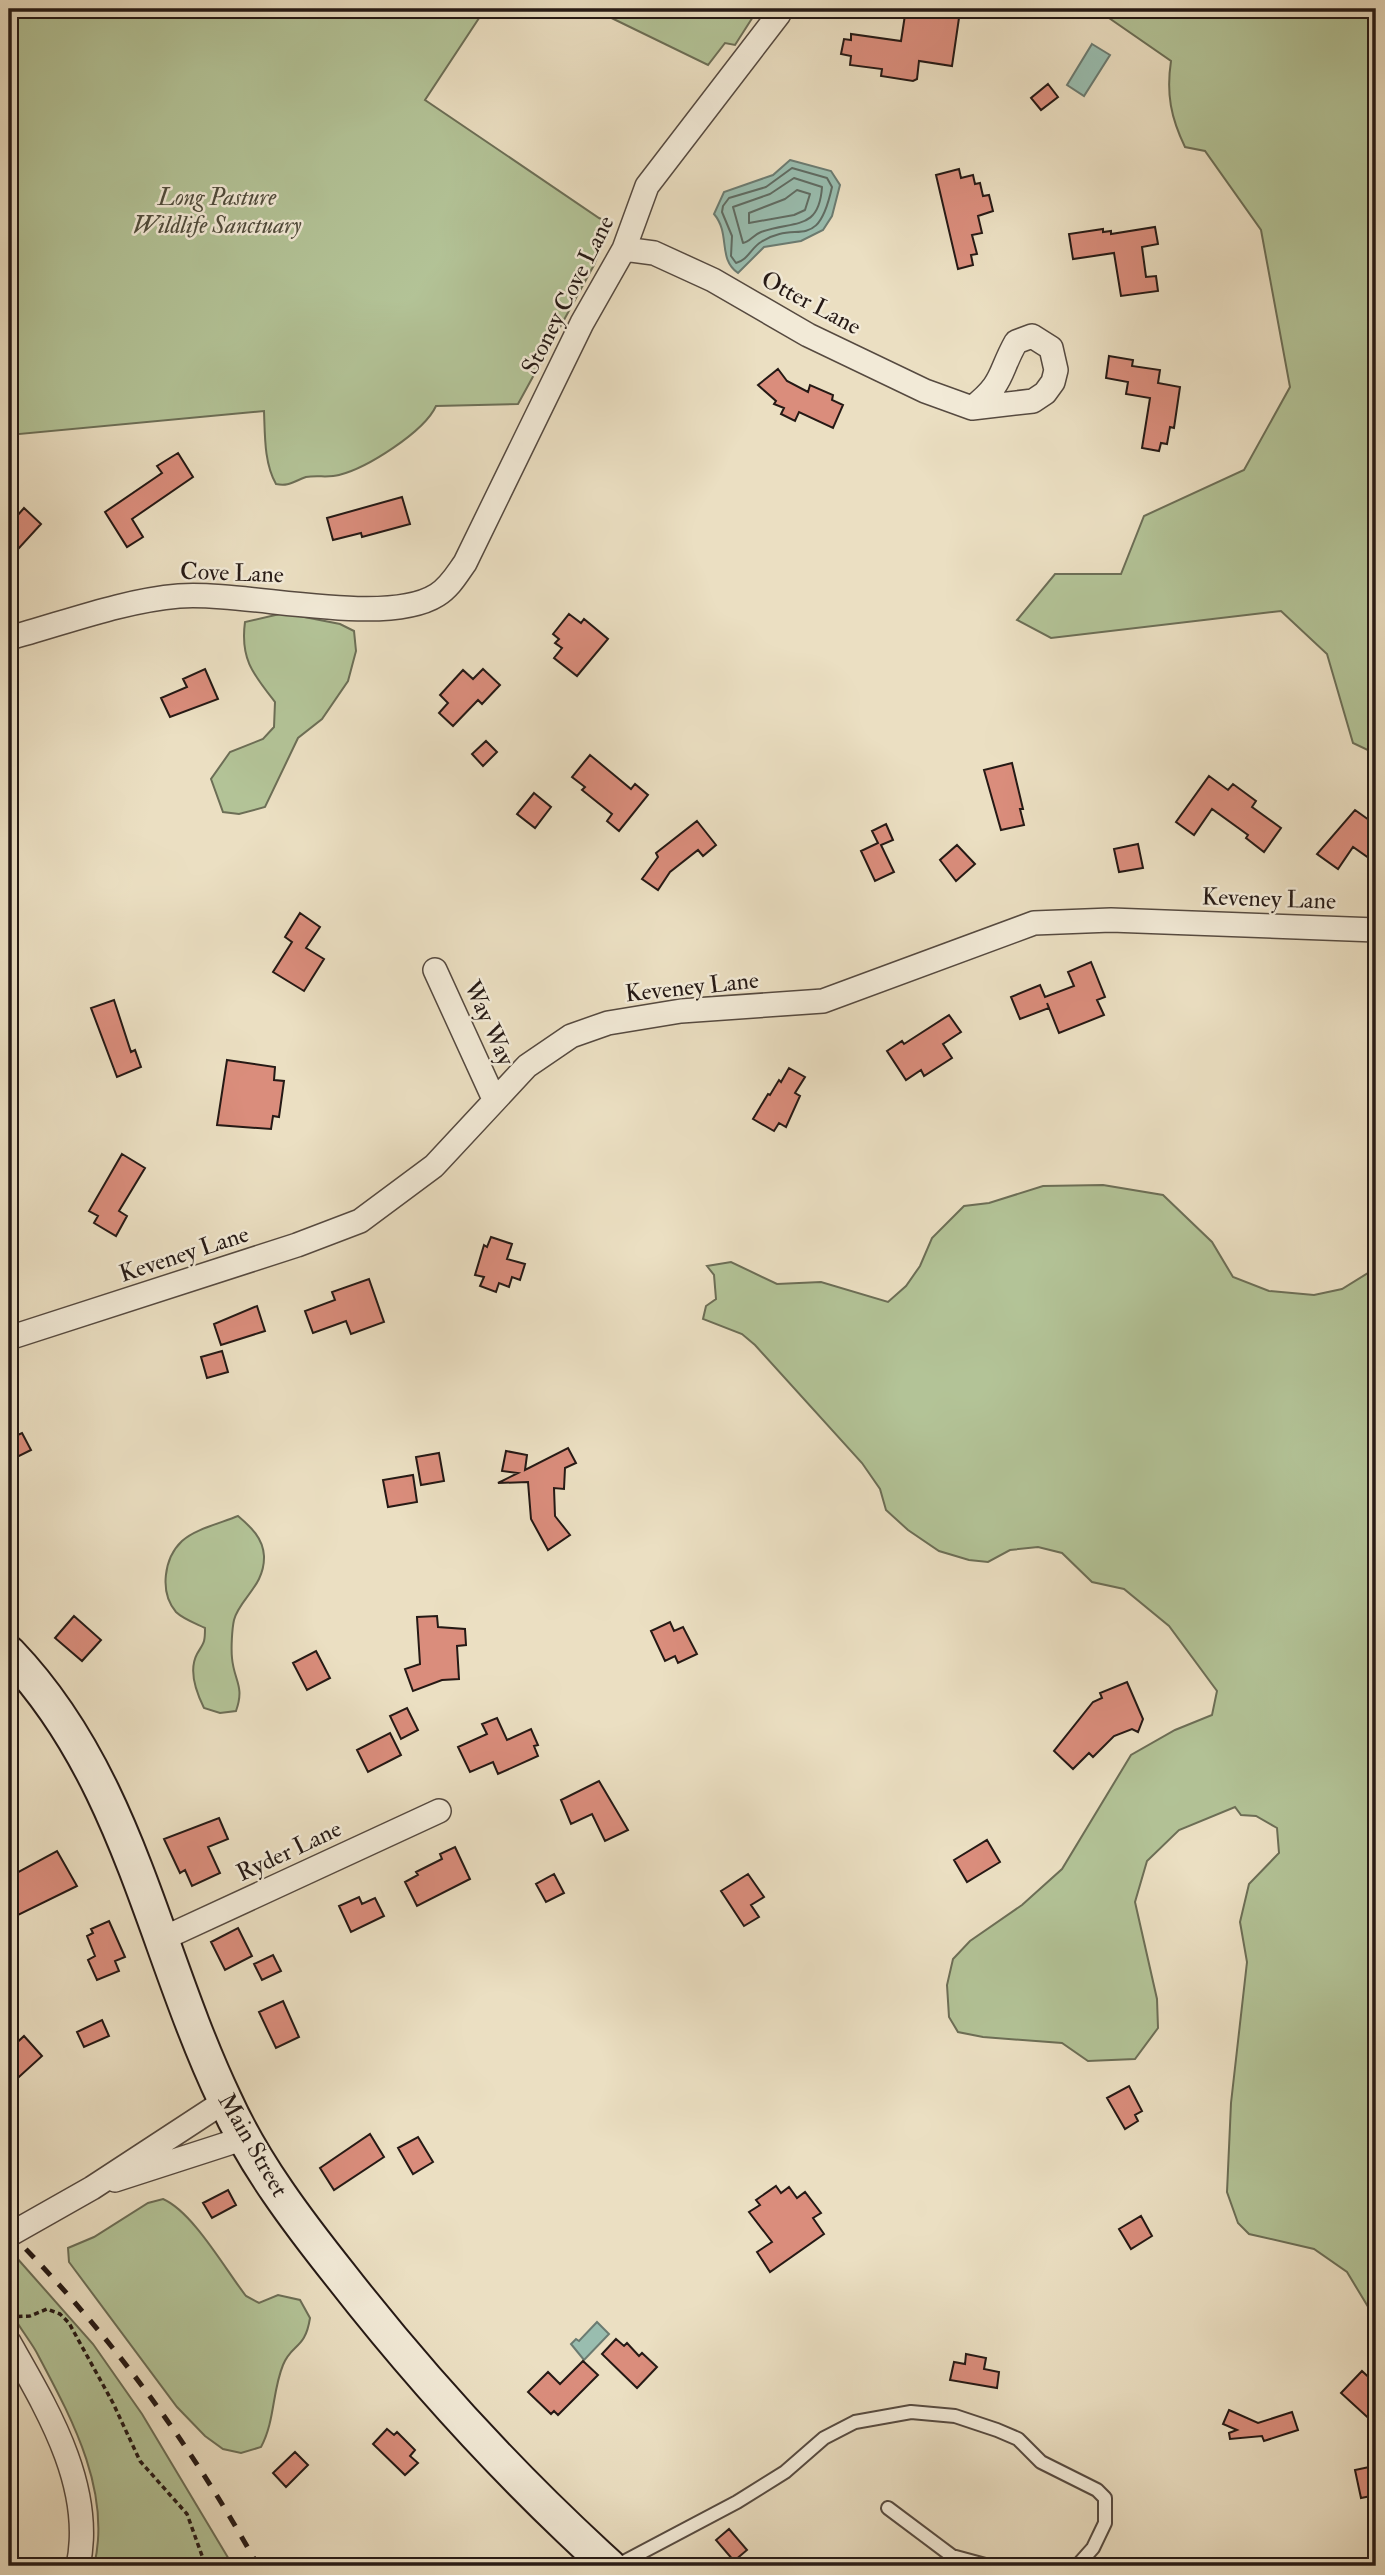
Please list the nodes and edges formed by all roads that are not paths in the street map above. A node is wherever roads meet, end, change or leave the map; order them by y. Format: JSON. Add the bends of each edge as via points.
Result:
{"nodes":[{"id":1,"x":779,"y":14,"type":"dead end"},
{"id":2,"x":624,"y":249,"type":"junction"},
{"id":3,"x":972,"y":408,"type":"dead end"},
{"id":4,"x":452,"y":582,"type":"joint"},
{"id":5,"x":9,"y":638,"type":"edge"},
{"id":6,"x":1376,"y":930,"type":"edge"},
{"id":7,"x":435,"y":970,"type":"dead end"},
{"id":8,"x":494,"y":1099,"type":"junction"},
{"id":9,"x":9,"y":1338,"type":"edge"},
{"id":10,"x":9,"y":1653,"type":"edge"},
{"id":11,"x":439,"y":1811,"type":"dead end"},
{"id":12,"x":162,"y":1939,"type":"junction"},
{"id":13,"x":225,"y":2101,"type":"junction"},
{"id":14,"x":245,"y":2138,"type":"junction"},
{"id":15,"x":92,"y":2188,"type":"junction"},
{"id":16,"x":9,"y":2235,"type":"edge"},
{"id":17,"x":9,"y":2342,"type":"edge"},
{"id":18,"x":888,"y":2508,"type":"dead end"},
{"id":19,"x":78,"y":2566,"type":"edge"},
{"id":20,"x":609,"y":2566,"type":"edge"},
{"id":21,"x":616,"y":2566,"type":"edge"},
{"id":22,"x":989,"y":2566,"type":"edge"},
{"id":23,"x":1077,"y":2566,"type":"edge"}],
"edges":[{"from":1,"to":2,"type":"street","name":"Stoney Cove Lane","via":[[647,186]]},
{"from":2,"to":3,"type":"street","name":"Otter Lane","via":[[642,249],[687,268],[808,335],[925,391]]},
{"from":2,"to":4,"type":"street","name":"Stoney Cove Lane","via":[[582,323],[466,563]]},
{"from":4,"to":5,"type":"street","name":"Cove Lane","via":[[437,595],[383,608],[213,595],[152,599]]},
{"from":6,"to":8,"type":"street","name":"Keveney Lane","via":[[1111,920],[1034,923],[823,1001],[681,1011],[608,1023],[551,1047]]},
{"from":7,"to":8,"type":"street","name":"Way Way"},
{"from":8,"to":9,"type":"street","name":"Keveney Lane","via":[[434,1166],[360,1221],[309,1242]]},
{"from":10,"to":12,"type":"main road","name":"Main Street","via":[[48,1696],[93,1768]]},
{"from":11,"to":12,"type":"street","name":"Ryder Lane"},
{"from":12,"to":13,"type":"main road","name":"Main Street"},
{"from":13,"to":14,"type":"main road","name":"Main Street"},
{"from":13,"to":15,"type":"street"},
{"from":14,"to":15,"type":"street"},
{"from":14,"to":20,"type":"main road","name":"Main Street","via":[[318,2247],[405,2358],[502,2464]]},
{"from":15,"to":16,"type":"street"},
{"from":17,"to":19,"type":"street","via":[[73,2475],[83,2516]]},
{"from":18,"to":22,"type":"lane","via":[[952,2556]]},
{"from":21,"to":23,"type":"lane","via":[[737,2502],[785,2472],[824,2438],[855,2422],[911,2412],[955,2416],[997,2430],[1017,2439],[1041,2462],[1097,2490],[1105,2498],[1105,2523]]}]}
